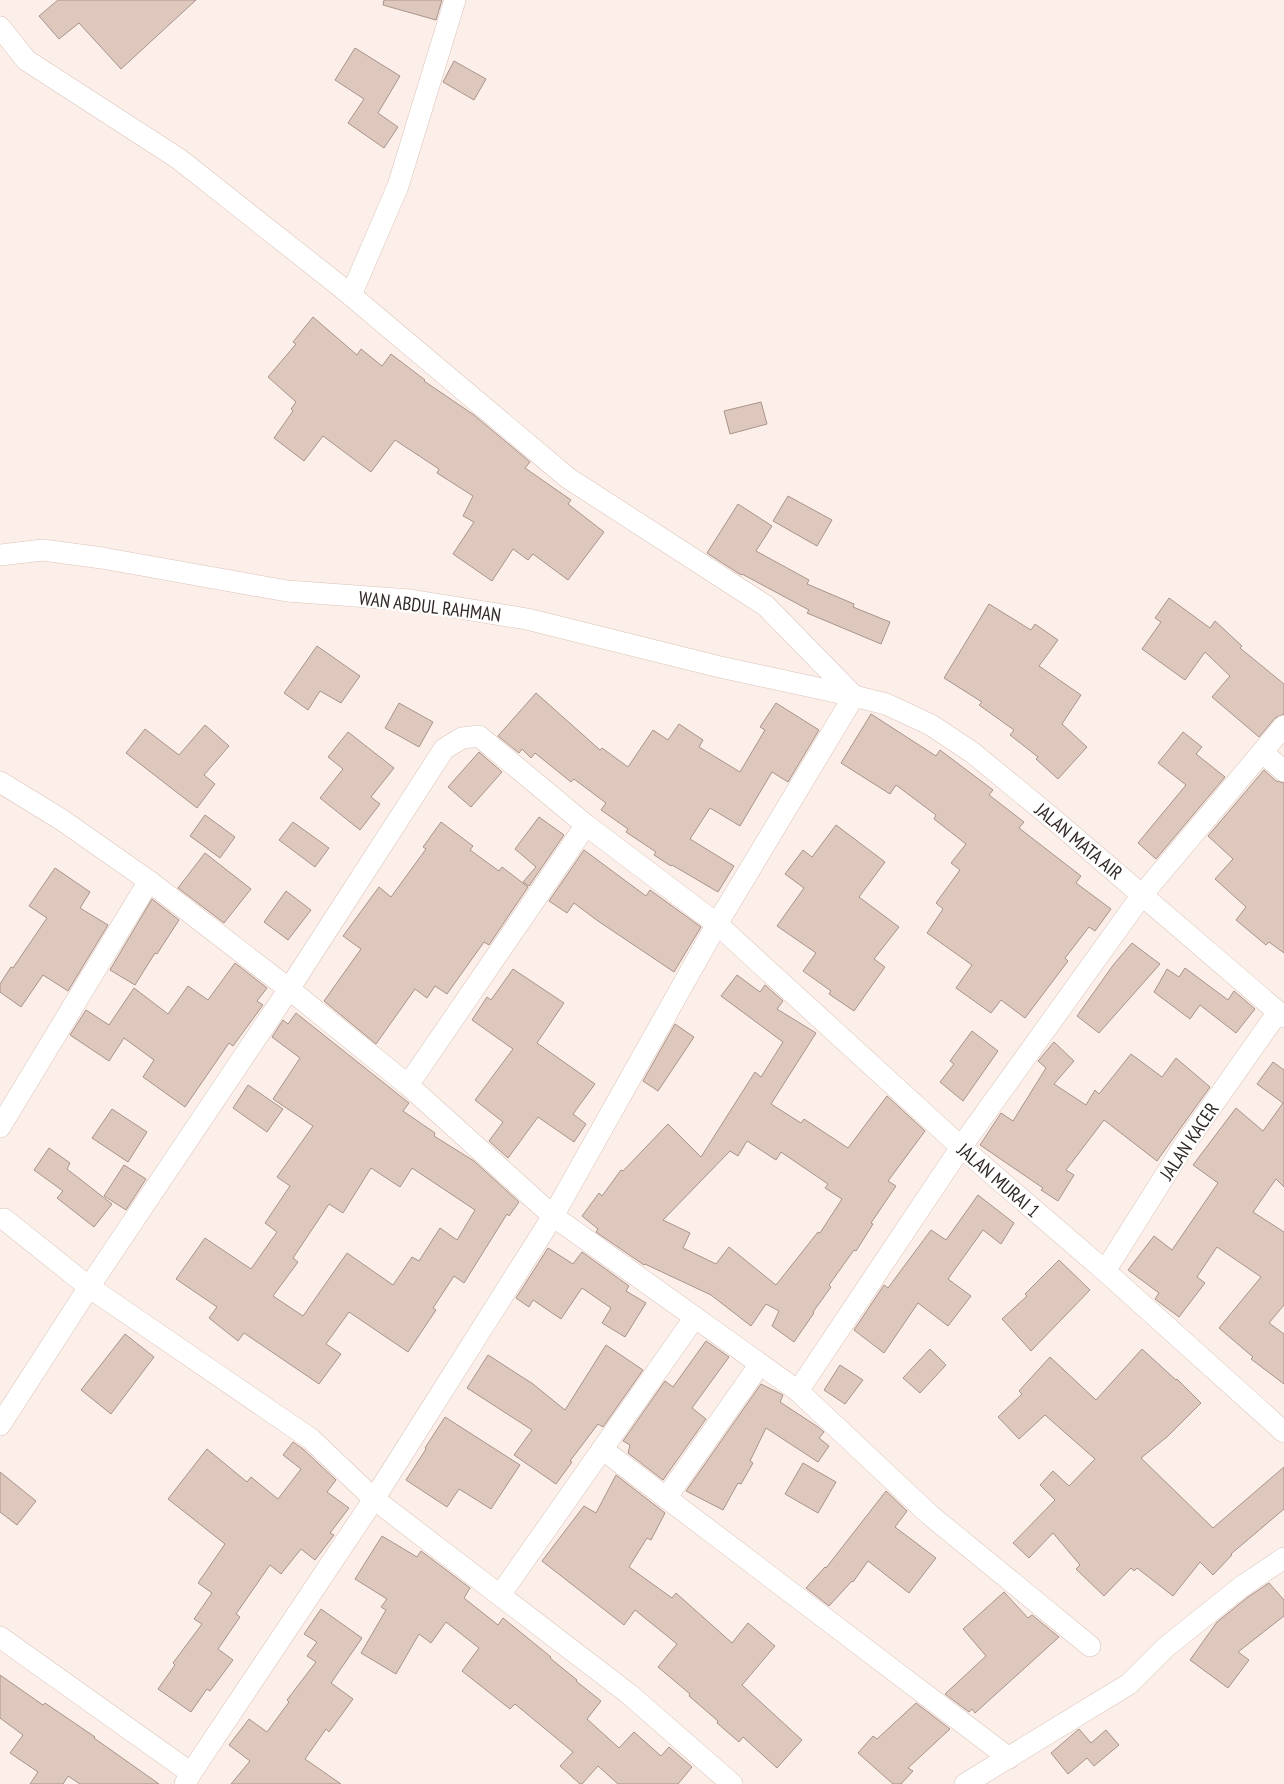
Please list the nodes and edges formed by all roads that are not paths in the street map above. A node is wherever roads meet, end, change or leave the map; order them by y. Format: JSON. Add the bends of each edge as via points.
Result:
{"nodes":[{"id":1,"x":455,"y":0,"type":"edge"},
{"id":2,"x":0,"y":27,"type":"edge"},
{"id":3,"x":351,"y":295,"type":"junction"},
{"id":4,"x":0,"y":554,"type":"edge"},
{"id":5,"x":854,"y":696,"type":"junction"},
{"id":6,"x":1284,"y":726,"type":"edge"},
{"id":7,"x":1263,"y":753,"type":"junction"},
{"id":8,"x":1284,"y":771,"type":"edge"},
{"id":9,"x":0,"y":782,"type":"edge"},
{"id":10,"x":586,"y":825,"type":"junction"},
{"id":11,"x":149,"y":881,"type":"junction"},
{"id":12,"x":1142,"y":895,"type":"junction"},
{"id":13,"x":717,"y":924,"type":"junction"},
{"id":14,"x":290,"y":989,"type":"junction"},
{"id":15,"x":1281,"y":1015,"type":"edge"},
{"id":16,"x":408,"y":1085,"type":"junction"},
{"id":17,"x":0,"y":1126,"type":"edge"},
{"id":18,"x":961,"y":1147,"type":"junction"},
{"id":19,"x":552,"y":1216,"type":"junction"},
{"id":20,"x":4,"y":1219,"type":"dead end"},
{"id":21,"x":1105,"y":1271,"type":"junction"},
{"id":22,"x":90,"y":1288,"type":"junction"},
{"id":23,"x":695,"y":1317,"type":"junction"},
{"id":24,"x":760,"y":1364,"type":"junction"},
{"id":25,"x":798,"y":1391,"type":"junction"},
{"id":26,"x":0,"y":1425,"type":"edge"},
{"id":27,"x":1284,"y":1432,"type":"edge"},
{"id":28,"x":602,"y":1449,"type":"junction"},
{"id":29,"x":666,"y":1498,"type":"junction"},
{"id":30,"x":374,"y":1499,"type":"junction"},
{"id":31,"x":1284,"y":1558,"type":"edge"},
{"id":32,"x":500,"y":1595,"type":"junction"},
{"id":33,"x":0,"y":1637,"type":"edge"},
{"id":34,"x":1090,"y":1646,"type":"dead end"},
{"id":35,"x":1009,"y":1758,"type":"junction"},
{"id":36,"x":188,"y":1779,"type":"edge"},
{"id":37,"x":732,"y":1784,"type":"edge"},
{"id":38,"x":965,"y":1784,"type":"edge"}],
"edges":[{"from":1,"to":3,"type":"street","via":[[398,186]]},
{"from":2,"to":3,"type":"street","via":[[26,60],[179,159]]},
{"from":3,"to":5,"type":"street","via":[[568,478],[766,606]]},
{"from":4,"to":5,"type":"street","name":"WAN ABDUL RAHMAN","via":[[43,550],[287,591],[410,600],[498,614]]},
{"from":5,"to":12,"type":"street","name":"JALAN MATA AIR","via":[[886,704],[930,725],[973,753]]},
{"from":5,"to":13,"type":"street"},
{"from":6,"to":7,"type":"street"},
{"from":7,"to":8,"type":"street"},
{"from":7,"to":12,"type":"street"},
{"from":9,"to":11,"type":"street","via":[[62,820]]},
{"from":10,"to":13,"type":"street","name":"JALAN MURAI 1"},
{"from":10,"to":14,"type":"street","name":"JALAN MURAI 1","via":[[479,736],[462,738],[444,749]]},
{"from":10,"to":16,"type":"street"},
{"from":11,"to":14,"type":"street"},
{"from":11,"to":17,"type":"street"},
{"from":12,"to":15,"type":"street","name":"JALAN MATA AIR"},
{"from":12,"to":18,"type":"street"},
{"from":13,"to":18,"type":"street","name":"JALAN MURAI 1"},
{"from":13,"to":19,"type":"street"},
{"from":14,"to":16,"type":"street"},
{"from":14,"to":22,"type":"street","name":"JALAN MURAI 1"},
{"from":15,"to":21,"type":"street","name":"JALAN KACER","via":[[1183,1148]]},
{"from":16,"to":19,"type":"street"},
{"from":18,"to":21,"type":"street","name":"JALAN MURAI 1"},
{"from":18,"to":25,"type":"street"},
{"from":19,"to":23,"type":"street"},
{"from":19,"to":30,"type":"street"},
{"from":20,"to":22,"type":"street"},
{"from":21,"to":27,"type":"street","name":"JALAN MURAI 1"},
{"from":22,"to":26,"type":"street","name":"JALAN MURAI 1"},
{"from":22,"to":30,"type":"street","via":[[311,1439]]},
{"from":23,"to":24,"type":"street"},
{"from":23,"to":28,"type":"street"},
{"from":24,"to":25,"type":"street"},
{"from":24,"to":29,"type":"street"},
{"from":25,"to":34,"type":"street","via":[[930,1515]]},
{"from":28,"to":29,"type":"street"},
{"from":28,"to":32,"type":"street"},
{"from":29,"to":35,"type":"street"},
{"from":30,"to":32,"type":"street"},
{"from":30,"to":36,"type":"street"},
{"from":31,"to":35,"type":"street","via":[[1241,1587],[1166,1647],[1129,1684]]},
{"from":32,"to":37,"type":"street","via":[[629,1694]]},
{"from":33,"to":36,"type":"street"},
{"from":35,"to":38,"type":"street"}]}
